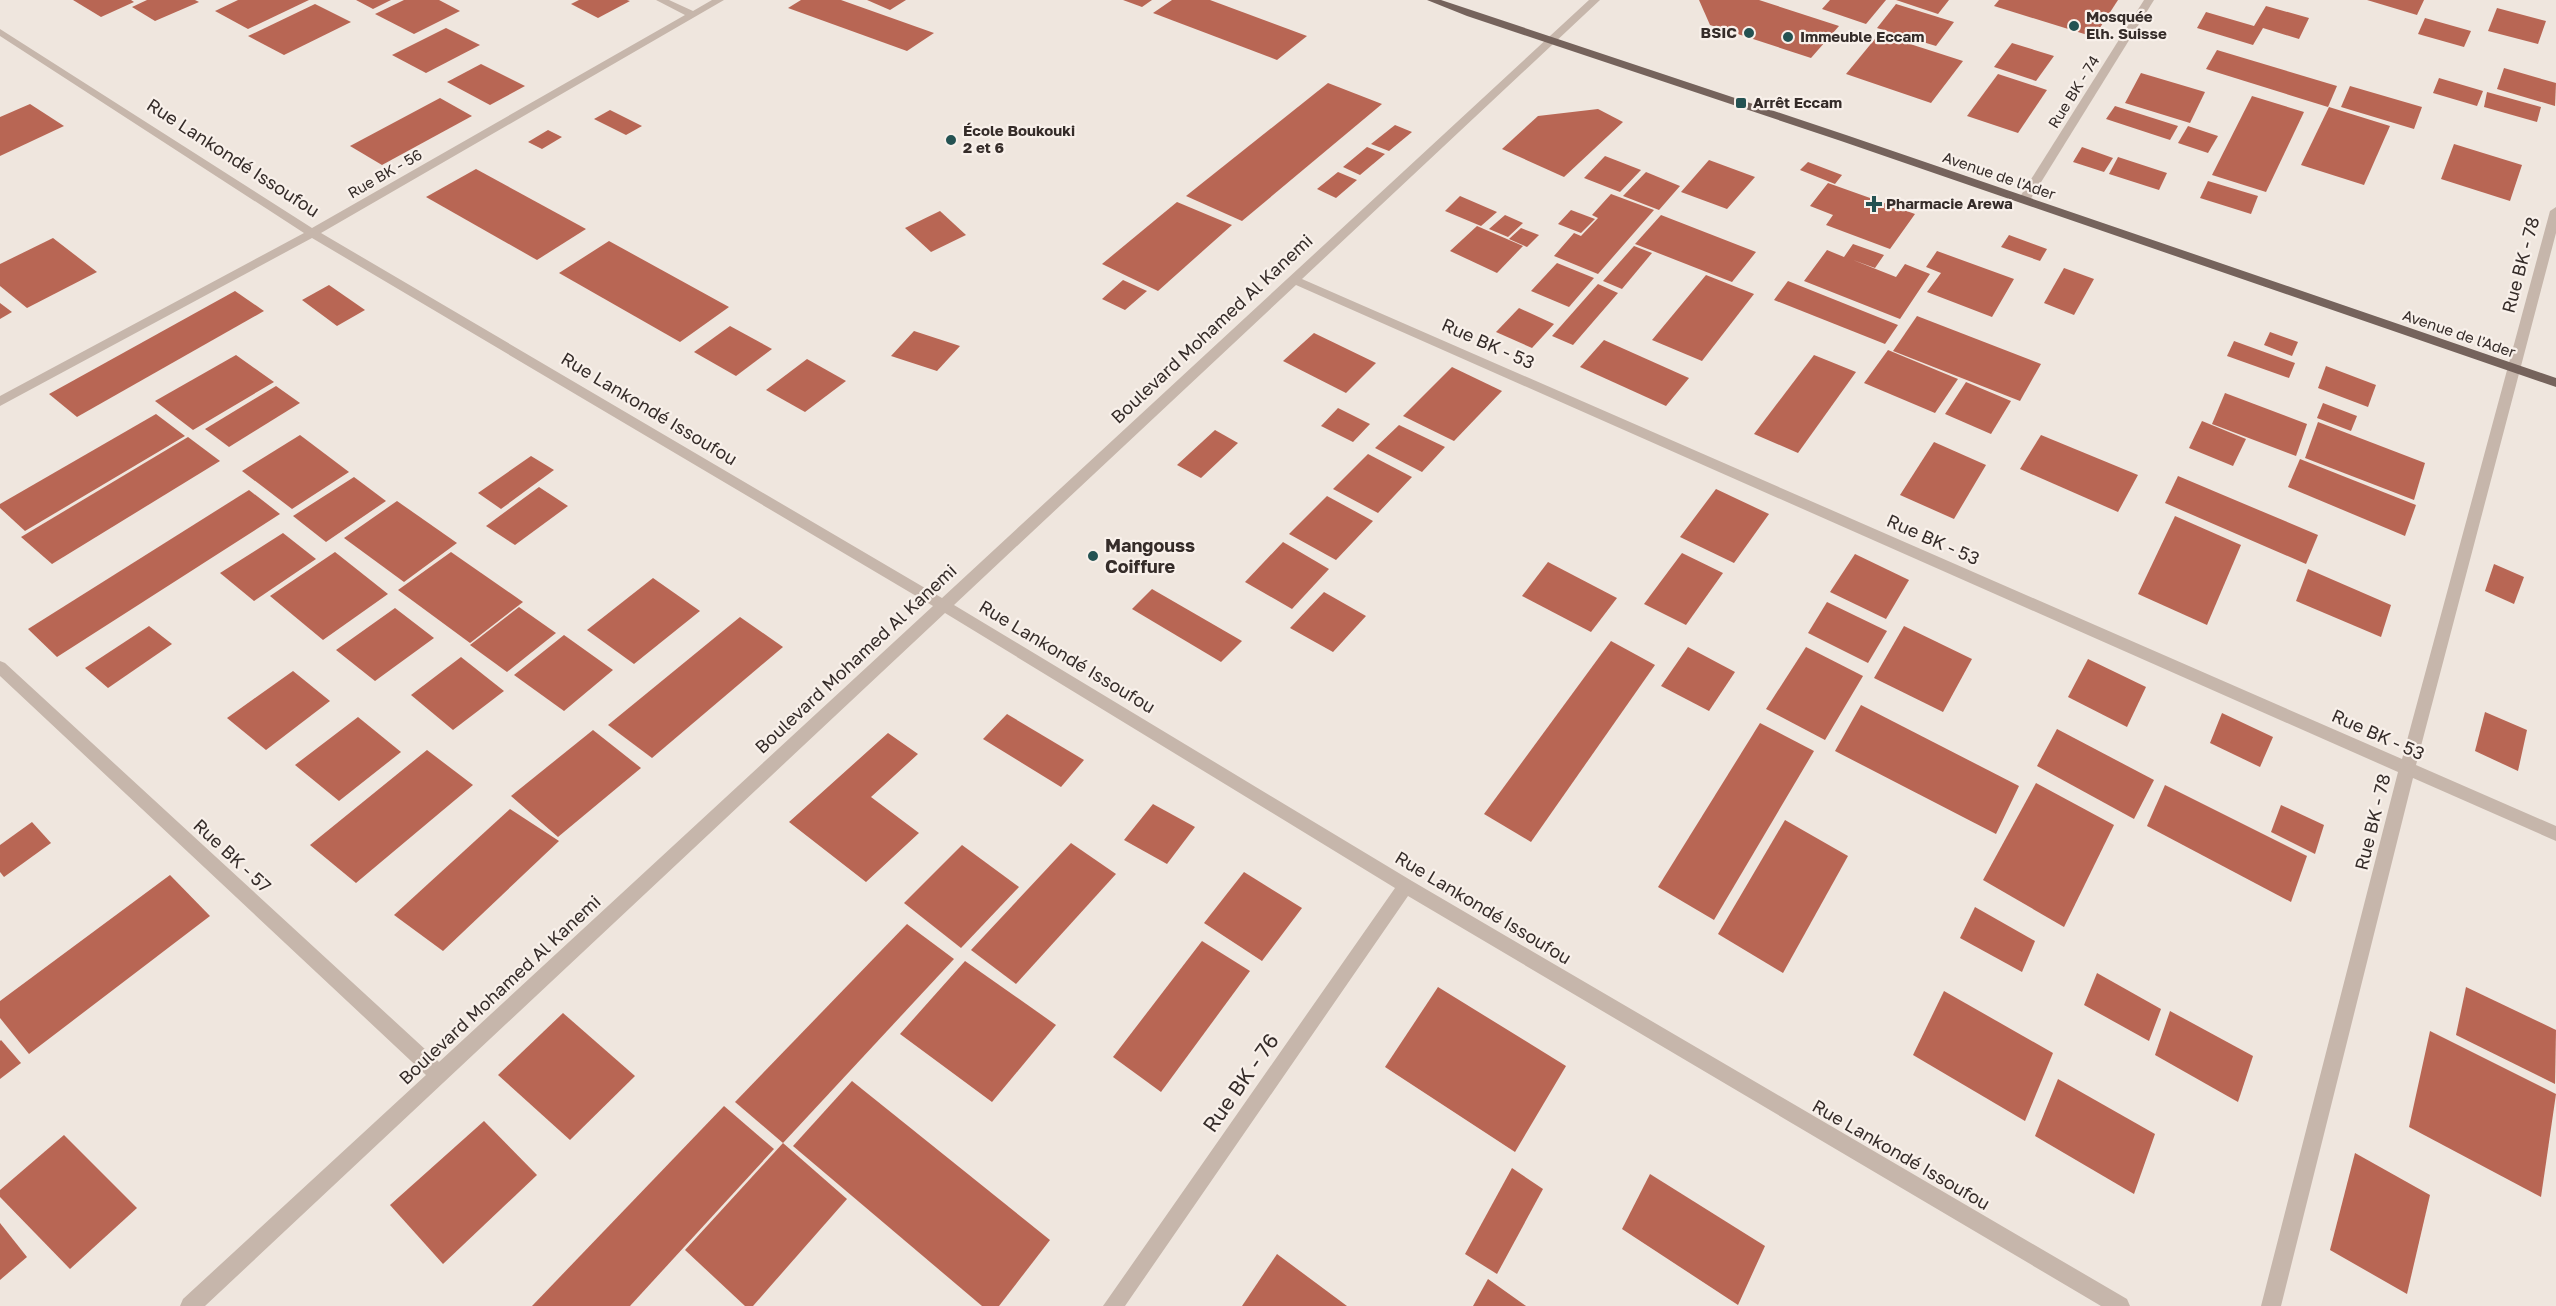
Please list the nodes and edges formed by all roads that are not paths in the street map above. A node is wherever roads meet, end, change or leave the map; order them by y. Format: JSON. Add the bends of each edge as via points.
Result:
{"nodes":[{"id":1,"x":661,"y":0,"type":"edge"},
{"id":2,"x":719,"y":0,"type":"edge"},
{"id":3,"x":1432,"y":0,"type":"edge"},
{"id":4,"x":1594,"y":0,"type":"edge"},
{"id":5,"x":2149,"y":0,"type":"edge"},
{"id":6,"x":693,"y":15,"type":"junction"},
{"id":7,"x":0,"y":32,"type":"edge"},
{"id":8,"x":1549,"y":42,"type":"junction"},
{"id":9,"x":2024,"y":200,"type":"junction"},
{"id":10,"x":2556,"y":211,"type":"edge"},
{"id":11,"x":312,"y":232,"type":"junction"},
{"id":12,"x":1294,"y":280,"type":"junction"},
{"id":13,"x":2513,"y":368,"type":"junction"},
{"id":14,"x":2556,"y":383,"type":"edge"},
{"id":15,"x":0,"y":402,"type":"edge"},
{"id":16,"x":943,"y":605,"type":"junction"},
{"id":17,"x":0,"y":667,"type":"edge"},
{"id":18,"x":2407,"y":769,"type":"junction"},
{"id":19,"x":2556,"y":834,"type":"edge"},
{"id":20,"x":1406,"y":886,"type":"junction"},
{"id":21,"x":438,"y":1074,"type":"junction"},
{"id":22,"x":190,"y":1306,"type":"edge"},
{"id":23,"x":1113,"y":1306,"type":"edge"},
{"id":24,"x":2120,"y":1306,"type":"edge"},
{"id":25,"x":2271,"y":1306,"type":"edge"}],
"edges":[{"from":1,"to":6,"type":"street"},
{"from":2,"to":6,"type":"street","name":"Rue BK - 56"},
{"from":3,"to":8,"type":"main road","name":"Avenue de l'Ader"},
{"from":4,"to":8,"type":"street","name":"Boulevard Mohamed Al Kanemi"},
{"from":5,"to":9,"type":"street","name":"Rue BK - 74"},
{"from":6,"to":11,"type":"street","name":"Rue BK - 56"},
{"from":7,"to":11,"type":"street","name":"Rue Lankondé Issoufou"},
{"from":8,"to":9,"type":"main road","name":"Avenue de l'Ader","via":[[1715,94]]},
{"from":8,"to":12,"type":"street","name":"Boulevard Mohamed Al Kanemi"},
{"from":9,"to":13,"type":"main road","name":"Avenue de l'Ader"},
{"from":10,"to":13,"type":"street","name":"Rue BK - 78"},
{"from":11,"to":15,"type":"street","name":"Rue BK - 56"},
{"from":11,"to":16,"type":"street","name":"Rue Lankondé Issoufou"},
{"from":12,"to":16,"type":"street","name":"Boulevard Mohamed Al Kanemi"},
{"from":12,"to":18,"type":"street","name":"Rue BK - 53"},
{"from":13,"to":14,"type":"main road","name":"Avenue de l'Ader"},
{"from":13,"to":18,"type":"street","name":"Rue BK - 78"},
{"from":16,"to":20,"type":"street","name":"Rue Lankondé Issoufou"},
{"from":16,"to":21,"type":"street","name":"Boulevard Mohamed Al Kanemi"},
{"from":17,"to":21,"type":"street","name":"Rue BK - 57"},
{"from":18,"to":19,"type":"street","name":"Rue BK - 53"},
{"from":18,"to":25,"type":"street","name":"Rue BK - 78"},
{"from":20,"to":23,"type":"street","name":"Rue BK - 76"},
{"from":20,"to":24,"type":"street","name":"Rue Lankondé Issoufou"},
{"from":21,"to":22,"type":"street","name":"Boulevard Mohamed Al Kanemi"}]}
